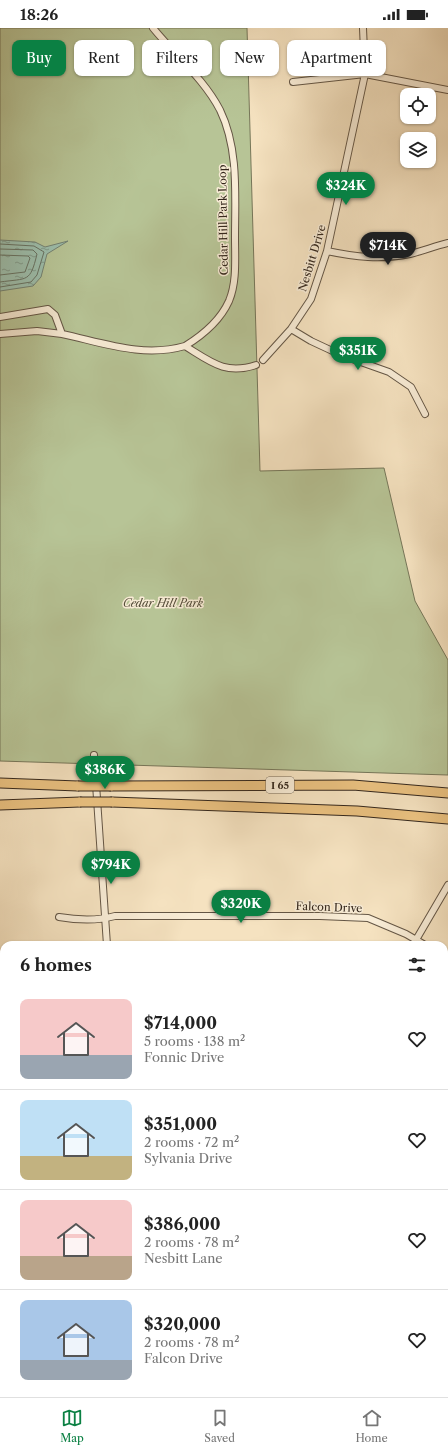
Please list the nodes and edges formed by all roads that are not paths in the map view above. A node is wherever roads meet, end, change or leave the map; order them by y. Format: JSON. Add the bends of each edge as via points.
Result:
{"nodes":[{"id":1,"x":153,"y":28,"type":"edge"},
{"id":2,"x":363,"y":28,"type":"edge"},
{"id":3,"x":364,"y":40,"type":"edge"},
{"id":4,"x":347,"y":76,"type":"edge"},
{"id":5,"x":365,"y":76,"type":"edge"},
{"id":6,"x":375,"y":76,"type":"edge"},
{"id":7,"x":293,"y":82,"type":"dead end"},
{"id":8,"x":448,"y":90,"type":"edge"},
{"id":9,"x":448,"y":243,"type":"edge"},
{"id":10,"x":327,"y":251,"type":"junction"},
{"id":11,"x":0,"y":317,"type":"edge"},
{"id":12,"x":291,"y":329,"type":"junction"},
{"id":13,"x":0,"y":334,"type":"edge"},
{"id":14,"x":62,"y":334,"type":"junction"},
{"id":15,"x":185,"y":346,"type":"junction"},
{"id":16,"x":263,"y":360,"type":"dead end"},
{"id":17,"x":256,"y":365,"type":"dead end"},
{"id":18,"x":425,"y":414,"type":"dead end"},
{"id":19,"x":94,"y":755,"type":"dead end"},
{"id":20,"x":0,"y":783,"type":"edge"},
{"id":21,"x":448,"y":793,"type":"edge"},
{"id":22,"x":0,"y":805,"type":"edge"},
{"id":23,"x":448,"y":819,"type":"edge"},
{"id":24,"x":448,"y":885,"type":"edge"},
{"id":25,"x":59,"y":917,"type":"dead end"},
{"id":26,"x":105,"y":918,"type":"junction"},
{"id":27,"x":107,"y":941,"type":"edge"},
{"id":28,"x":412,"y":941,"type":"edge"},
{"id":29,"x":415,"y":941,"type":"edge"}],
"edges":[{"from":1,"to":15,"type":"street","name":"Cedar Hill Park Loop","via":[[215,101],[224,122],[234,168],[235,273],[232,293],[212,325]]},
{"from":2,"to":3,"type":"street","name":"Nesbitt Drive"},
{"from":4,"to":7,"type":"street"},
{"from":5,"to":10,"type":"street","name":"Nesbitt Drive"},
{"from":6,"to":8,"type":"street"},
{"from":9,"to":10,"type":"street","via":[[409,254],[379,258],[360,258]]},
{"from":10,"to":12,"type":"street","name":"Nesbitt Drive","via":[[311,299]]},
{"from":11,"to":14,"type":"street","via":[[48,309],[55,314]]},
{"from":12,"to":16,"type":"street","name":"Nesbitt Drive"},
{"from":12,"to":18,"type":"street","via":[[341,355],[389,372],[411,387]]},
{"from":13,"to":14,"type":"street","via":[[37,331]]},
{"from":14,"to":15,"type":"street","via":[[143,351],[159,352]]},
{"from":15,"to":17,"type":"street","via":[[228,369],[243,369]]},
{"from":19,"to":26,"type":"street"},
{"from":20,"to":21,"type":"highway","number":"I 65","bridge":true,"via":[[78,786],[353,785]]},
{"from":22,"to":23,"type":"highway","number":"I 65","bridge":true,"via":[[112,802],[357,811]]},
{"from":24,"to":29,"type":"street"},
{"from":25,"to":26,"type":"street","name":"Falcon Drive"},
{"from":26,"to":27,"type":"street"},
{"from":26,"to":28,"type":"street","name":"Falcon Drive","via":[[139,915],[341,916],[371,919]]}]}
